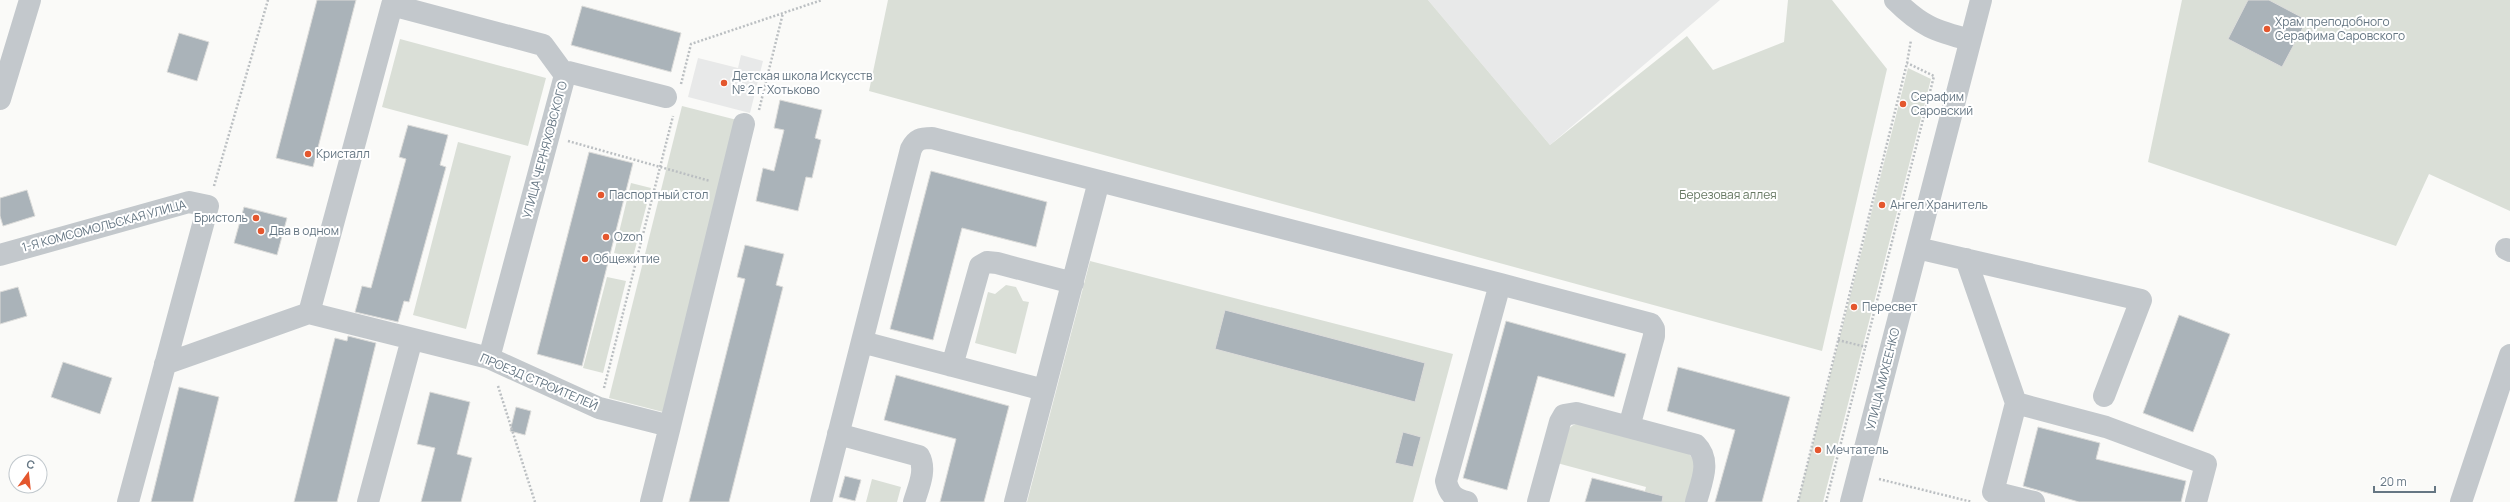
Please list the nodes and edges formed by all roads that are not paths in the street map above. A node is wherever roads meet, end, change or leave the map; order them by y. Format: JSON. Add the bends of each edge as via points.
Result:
{"nodes":[{"id":1,"x":30,"y":0,"type":"edge"},
{"id":2,"x":1895,"y":0,"type":"edge"},
{"id":3,"x":1980,"y":0,"type":"edge"},
{"id":4,"x":1970,"y":40,"type":"junction"},
{"id":5,"x":565,"y":75,"type":"junction"},
{"id":6,"x":0,"y":99,"type":"edge"},
{"id":7,"x":673,"y":100,"type":"road end"},
{"id":8,"x":744,"y":124,"type":"road end"},
{"id":9,"x":1099,"y":181,"type":"junction"},
{"id":10,"x":1917,"y":248,"type":"junction"},
{"id":11,"x":0,"y":255,"type":"edge"},
{"id":12,"x":1966,"y":260,"type":"junction"},
{"id":13,"x":1073,"y":283,"type":"junction"},
{"id":14,"x":1500,"y":284,"type":"junction"},
{"id":15,"x":309,"y":313,"type":"junction"},
{"id":16,"x":412,"y":339,"type":"junction"},
{"id":17,"x":862,"y":342,"type":"junction"},
{"id":18,"x":2510,"y":355,"type":"edge"},
{"id":19,"x":490,"y":358,"type":"junction"},
{"id":20,"x":165,"y":364,"type":"junction"},
{"id":21,"x":952,"y":366,"type":"junction"},
{"id":22,"x":1044,"y":390,"type":"junction"},
{"id":23,"x":2104,"y":396,"type":"dead end"},
{"id":24,"x":2016,"y":403,"type":"junction"},
{"id":25,"x":670,"y":426,"type":"junction"},
{"id":26,"x":1629,"y":427,"type":"junction"},
{"id":27,"x":838,"y":434,"type":"junction"},
{"id":28,"x":128,"y":502,"type":"edge"},
{"id":29,"x":368,"y":502,"type":"edge"},
{"id":30,"x":651,"y":502,"type":"edge"},
{"id":31,"x":821,"y":502,"type":"edge"},
{"id":32,"x":914,"y":502,"type":"edge"},
{"id":33,"x":1015,"y":502,"type":"edge"},
{"id":34,"x":1467,"y":502,"type":"edge"},
{"id":35,"x":1538,"y":502,"type":"edge"},
{"id":36,"x":1696,"y":502,"type":"edge"},
{"id":37,"x":1852,"y":502,"type":"edge"},
{"id":38,"x":2034,"y":502,"type":"edge"},
{"id":39,"x":2196,"y":502,"type":"edge"},
{"id":40,"x":2461,"y":502,"type":"edge"}],
"edges":[{"from":1,"to":6,"type":"street"},
{"from":2,"to":4,"type":"street","via":[[1914,19],[1930,28]]},
{"from":3,"to":4,"type":"street","name":"УЛИЦА МИХЕЕНКО"},
{"from":4,"to":10,"type":"street","name":"УЛИЦА МИХЕЕНКО"},
{"from":5,"to":7,"type":"street","via":[[568,72]]},
{"from":5,"to":15,"type":"street","name":"УЛИЦА ЧЕРНЯХОВСКОГО","via":[[543,45],[392,5]]},
{"from":5,"to":19,"type":"street","name":"УЛИЦА ЧЕРНЯХОВСКОГО"},
{"from":8,"to":25,"type":"street"},
{"from":9,"to":13,"type":"street"},
{"from":9,"to":14,"type":"street"},
{"from":9,"to":17,"type":"street","via":[[932,138],[922,138],[914,142]]},
{"from":10,"to":12,"type":"street"},
{"from":10,"to":37,"type":"street","name":"УЛИЦА МИХЕЕНКО"},
{"from":11,"to":20,"type":"street","name":"1-Я КОМСОМОЛЬСКАЯ УЛИЦА","via":[[189,202],[208,206]]},
{"from":12,"to":23,"type":"street","via":[[2140,300]]},
{"from":12,"to":24,"type":"street"},
{"from":13,"to":21,"type":"street","via":[[997,263],[987,262],[980,266]]},
{"from":13,"to":22,"type":"street"},
{"from":14,"to":26,"type":"street","via":[[1651,324],[1654,336]]},
{"from":14,"to":34,"type":"street","via":[[1446,481],[1449,492],[1457,500]]},
{"from":15,"to":16,"type":"street","name":"ПРОЕЗД СТРОИТЕЛЕЙ"},
{"from":15,"to":20,"type":"street"},
{"from":16,"to":19,"type":"street","name":"ПРОЕЗД СТРОИТЕЛЕЙ"},
{"from":16,"to":29,"type":"street"},
{"from":17,"to":21,"type":"street"},
{"from":17,"to":27,"type":"street"},
{"from":18,"to":40,"type":"street"},
{"from":19,"to":25,"type":"street","name":"ПРОЕЗД СТРОИТЕЛЕЙ","via":[[599,408]]},
{"from":20,"to":28,"type":"street"},
{"from":21,"to":22,"type":"street"},
{"from":22,"to":33,"type":"street"},
{"from":24,"to":38,"type":"street","via":[[1993,492]]},
{"from":24,"to":39,"type":"street","via":[[2106,427],[2206,464]]},
{"from":25,"to":30,"type":"street"},
{"from":26,"to":35,"type":"street","via":[[1576,413],[1564,416],[1560,422]]},
{"from":26,"to":36,"type":"street","via":[[1696,445],[1704,453],[1706,464]]},
{"from":27,"to":31,"type":"street"},
{"from":27,"to":32,"type":"street","via":[[919,456],[923,469]]}]}
